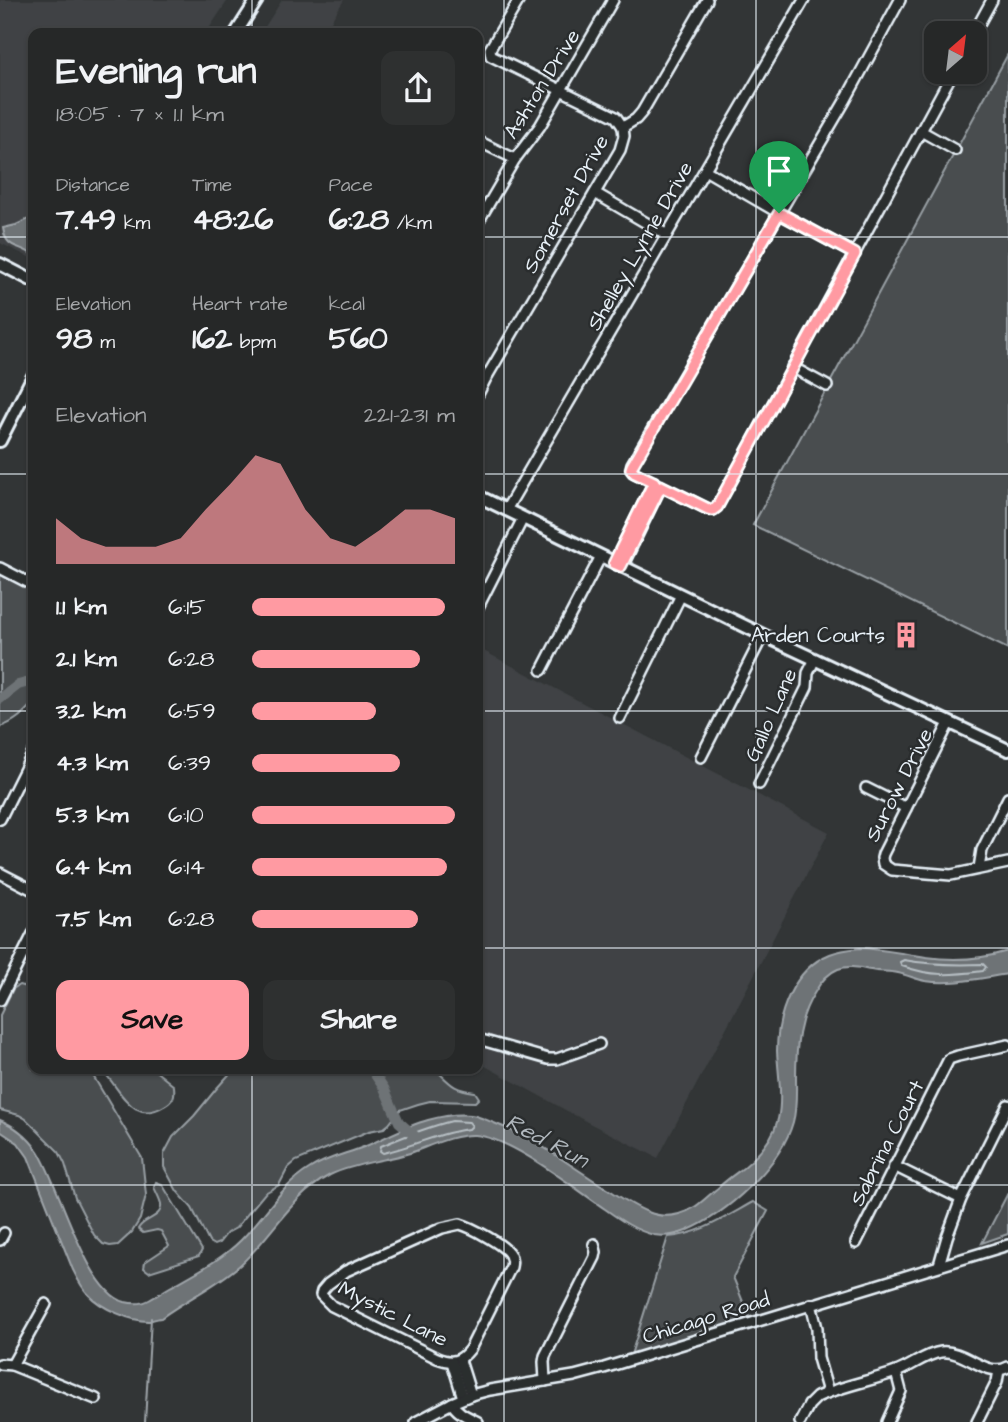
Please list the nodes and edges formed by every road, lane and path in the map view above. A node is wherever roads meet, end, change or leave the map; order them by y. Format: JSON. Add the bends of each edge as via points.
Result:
{"nodes":[{"id":1,"x":257,"y":0,"type":"edge"},
{"id":2,"x":613,"y":0,"type":"edge"},
{"id":3,"x":707,"y":0,"type":"edge"},
{"id":4,"x":804,"y":0,"type":"edge"},
{"id":5,"x":900,"y":0,"type":"edge"},
{"id":6,"x":992,"y":0,"type":"edge"},
{"id":7,"x":516,"y":1,"type":"edge"},
{"id":8,"x":981,"y":21,"type":"edge"},
{"id":9,"x":239,"y":28,"type":"edge"},
{"id":10,"x":946,"y":84,"type":"edge"},
{"id":11,"x":560,"y":90,"type":"junction"},
{"id":12,"x":623,"y":127,"type":"junction"},
{"id":13,"x":920,"y":131,"type":"junction"},
{"id":14,"x":483,"y":143,"type":"edge"},
{"id":15,"x":955,"y":150,"type":"dead end"},
{"id":16,"x":515,"y":159,"type":"junction"},
{"id":17,"x":705,"y":170,"type":"junction"},
{"id":18,"x":595,"y":193,"type":"junction"},
{"id":19,"x":483,"y":213,"type":"edge"},
{"id":20,"x":779,"y":213,"type":"junction"},
{"id":21,"x":667,"y":235,"type":"junction"},
{"id":22,"x":855,"y":254,"type":"junction"},
{"id":23,"x":0,"y":264,"type":"edge"},
{"id":24,"x":28,"y":278,"type":"edge"},
{"id":25,"x":792,"y":367,"type":"junction"},
{"id":26,"x":483,"y":384,"type":"edge"},
{"id":27,"x":28,"y":386,"type":"edge"},
{"id":28,"x":827,"y":386,"type":"dead end"},
{"id":29,"x":0,"y":441,"type":"edge"},
{"id":30,"x":658,"y":484,"type":"junction"},
{"id":31,"x":483,"y":498,"type":"edge"},
{"id":32,"x":506,"y":510,"type":"junction"},
{"id":33,"x":523,"y":518,"type":"junction"},
{"id":34,"x":601,"y":556,"type":"junction"},
{"id":35,"x":618,"y":565,"type":"junction"},
{"id":36,"x":0,"y":568,"type":"edge"},
{"id":37,"x":28,"y":582,"type":"edge"},
{"id":38,"x":681,"y":595,"type":"junction"},
{"id":39,"x":483,"y":597,"type":"edge"},
{"id":40,"x":763,"y":635,"type":"junction"},
{"id":41,"x":815,"y":659,"type":"junction"},
{"id":42,"x":542,"y":670,"type":"dead end"},
{"id":43,"x":620,"y":718,"type":"dead end"},
{"id":44,"x":950,"y":723,"type":"junction"},
{"id":45,"x":1008,"y":750,"type":"edge"},
{"id":46,"x":701,"y":757,"type":"dead end"},
{"id":47,"x":28,"y":763,"type":"edge"},
{"id":48,"x":759,"y":784,"type":"dead end"},
{"id":49,"x":866,"y":788,"type":"dead end"},
{"id":50,"x":1008,"y":798,"type":"edge"},
{"id":51,"x":906,"y":808,"type":"junction"},
{"id":52,"x":0,"y":819,"type":"edge"},
{"id":53,"x":1008,"y":863,"type":"edge"},
{"id":54,"x":979,"y":868,"type":"junction"},
{"id":55,"x":0,"y":873,"type":"edge"},
{"id":56,"x":28,"y":887,"type":"edge"},
{"id":57,"x":28,"y":944,"type":"edge"},
{"id":58,"x":0,"y":1000,"type":"edge"},
{"id":59,"x":483,"y":1040,"type":"edge"},
{"id":60,"x":600,"y":1044,"type":"dead end"},
{"id":61,"x":1008,"y":1045,"type":"edge"},
{"id":62,"x":1008,"y":1105,"type":"edge"},
{"id":63,"x":894,"y":1166,"type":"junction"},
{"id":64,"x":961,"y":1199,"type":"junction"},
{"id":65,"x":856,"y":1243,"type":"dead end"},
{"id":66,"x":594,"y":1244,"type":"dead end"},
{"id":67,"x":1008,"y":1245,"type":"edge"},
{"id":68,"x":939,"y":1265,"type":"junction"},
{"id":69,"x":47,"y":1304,"type":"dead end"},
{"id":70,"x":811,"y":1304,"type":"junction"},
{"id":71,"x":456,"y":1361,"type":"junction"},
{"id":72,"x":0,"y":1364,"type":"edge"},
{"id":73,"x":12,"y":1365,"type":"junction"},
{"id":74,"x":1003,"y":1369,"type":"edge"},
{"id":75,"x":896,"y":1372,"type":"junction"},
{"id":76,"x":545,"y":1381,"type":"junction"},
{"id":77,"x":828,"y":1392,"type":"junction"},
{"id":78,"x":467,"y":1397,"type":"junction"},
{"id":79,"x":96,"y":1399,"type":"dead end"},
{"id":80,"x":452,"y":1403,"type":"junction"},
{"id":81,"x":416,"y":1422,"type":"edge"},
{"id":82,"x":478,"y":1422,"type":"edge"},
{"id":83,"x":800,"y":1422,"type":"edge"},
{"id":84,"x":887,"y":1422,"type":"edge"},
{"id":85,"x":977,"y":1422,"type":"edge"}],
"edges":[{"from":1,"to":9,"type":"main road"},
{"from":2,"to":11,"type":"street","name":"Ashton Drive"},
{"from":3,"to":12,"type":"street","name":"Somerset Drive","via":[[642,112]]},
{"from":4,"to":17,"type":"street","name":"Shelley Lynne Drive"},
{"from":5,"to":20,"type":"street"},
{"from":6,"to":8,"type":"street"},
{"from":7,"to":11,"type":"street","via":[[490,54]]},
{"from":10,"to":13,"type":"street"},
{"from":11,"to":12,"type":"street","via":[[616,117]]},
{"from":11,"to":16,"type":"street","name":"Ashton Drive"},
{"from":12,"to":18,"type":"street","name":"Somerset Drive","via":[[622,145]]},
{"from":13,"to":15,"type":"street"},
{"from":13,"to":22,"type":"street"},
{"from":14,"to":16,"type":"street"},
{"from":16,"to":19,"type":"street","name":"Ashton Drive"},
{"from":17,"to":20,"type":"street"},
{"from":17,"to":21,"type":"street","name":"Shelley Lynne Drive"},
{"from":18,"to":21,"type":"street"},
{"from":18,"to":26,"type":"street","name":"Somerset Drive"},
{"from":20,"to":22,"type":"street"},
{"from":20,"to":30,"type":"street","via":[[631,469]]},
{"from":21,"to":32,"type":"street","name":"Shelley Lynne Drive"},
{"from":22,"to":25,"type":"street"},
{"from":23,"to":24,"type":"main road"},
{"from":25,"to":28,"type":"street"},
{"from":25,"to":30,"type":"street","via":[[713,510]]},
{"from":27,"to":29,"type":"main road"},
{"from":30,"to":35,"type":"street"},
{"from":31,"to":32,"type":"main road"},
{"from":32,"to":33,"type":"main road"},
{"from":33,"to":34,"type":"main road"},
{"from":33,"to":39,"type":"street"},
{"from":34,"to":35,"type":"main road"},
{"from":34,"to":42,"type":"street"},
{"from":35,"to":38,"type":"main road"},
{"from":36,"to":37,"type":"street"},
{"from":38,"to":40,"type":"main road"},
{"from":38,"to":43,"type":"street"},
{"from":40,"to":41,"type":"main road"},
{"from":40,"to":46,"type":"street"},
{"from":41,"to":44,"type":"main road"},
{"from":41,"to":48,"type":"street","name":"Gallo Lane","via":[[807,687]]},
{"from":44,"to":45,"type":"main road"},
{"from":44,"to":51,"type":"street","name":"Surow Drive"},
{"from":47,"to":52,"type":"street"},
{"from":49,"to":51,"type":"street"},
{"from":50,"to":54,"type":"street","via":[[982,850]]},
{"from":51,"to":54,"type":"street","name":"Surow Drive","via":[[883,854],[883,864],[892,870],[946,874]]},
{"from":53,"to":54,"type":"street"},
{"from":55,"to":56,"type":"street"},
{"from":57,"to":58,"type":"street"},
{"from":59,"to":60,"type":"street","via":[[548,1059]]},
{"from":61,"to":63,"type":"street","name":"Sabrina Court","via":[[949,1059]]},
{"from":62,"to":64,"type":"street"},
{"from":63,"to":64,"type":"street"},
{"from":63,"to":65,"type":"street","name":"Sabrina Court"},
{"from":64,"to":68,"type":"street"},
{"from":66,"to":76,"type":"street","via":[[595,1257],[545,1356]]},
{"from":67,"to":68,"type":"street","name":"Chicago Road"},
{"from":68,"to":70,"type":"street","name":"Chicago Road"},
{"from":69,"to":73,"type":"street"},
{"from":70,"to":76,"type":"street","name":"Chicago Road","via":[[604,1368]]},
{"from":70,"to":77,"type":"street"},
{"from":71,"to":71,"type":"street","name":"Mystic Lane","via":[[437,1358],[344,1312],[327,1302],[322,1291],[346,1271],[449,1225],[465,1225],[506,1250],[511,1267],[470,1349]]},
{"from":71,"to":78,"type":"street"},
{"from":72,"to":73,"type":"street"},
{"from":73,"to":79,"type":"street"},
{"from":74,"to":75,"type":"street","via":[[989,1369],[950,1352],[933,1354]]},
{"from":74,"to":85,"type":"street"},
{"from":75,"to":77,"type":"street"},
{"from":75,"to":84,"type":"street","via":[[901,1391]]},
{"from":76,"to":78,"type":"street","name":"Chicago Road"},
{"from":77,"to":83,"type":"street","via":[[813,1400]]},
{"from":78,"to":80,"type":"street","name":"Chicago Road"},
{"from":80,"to":81,"type":"street","name":"Chicago Road"},
{"from":80,"to":82,"type":"street"}]}
